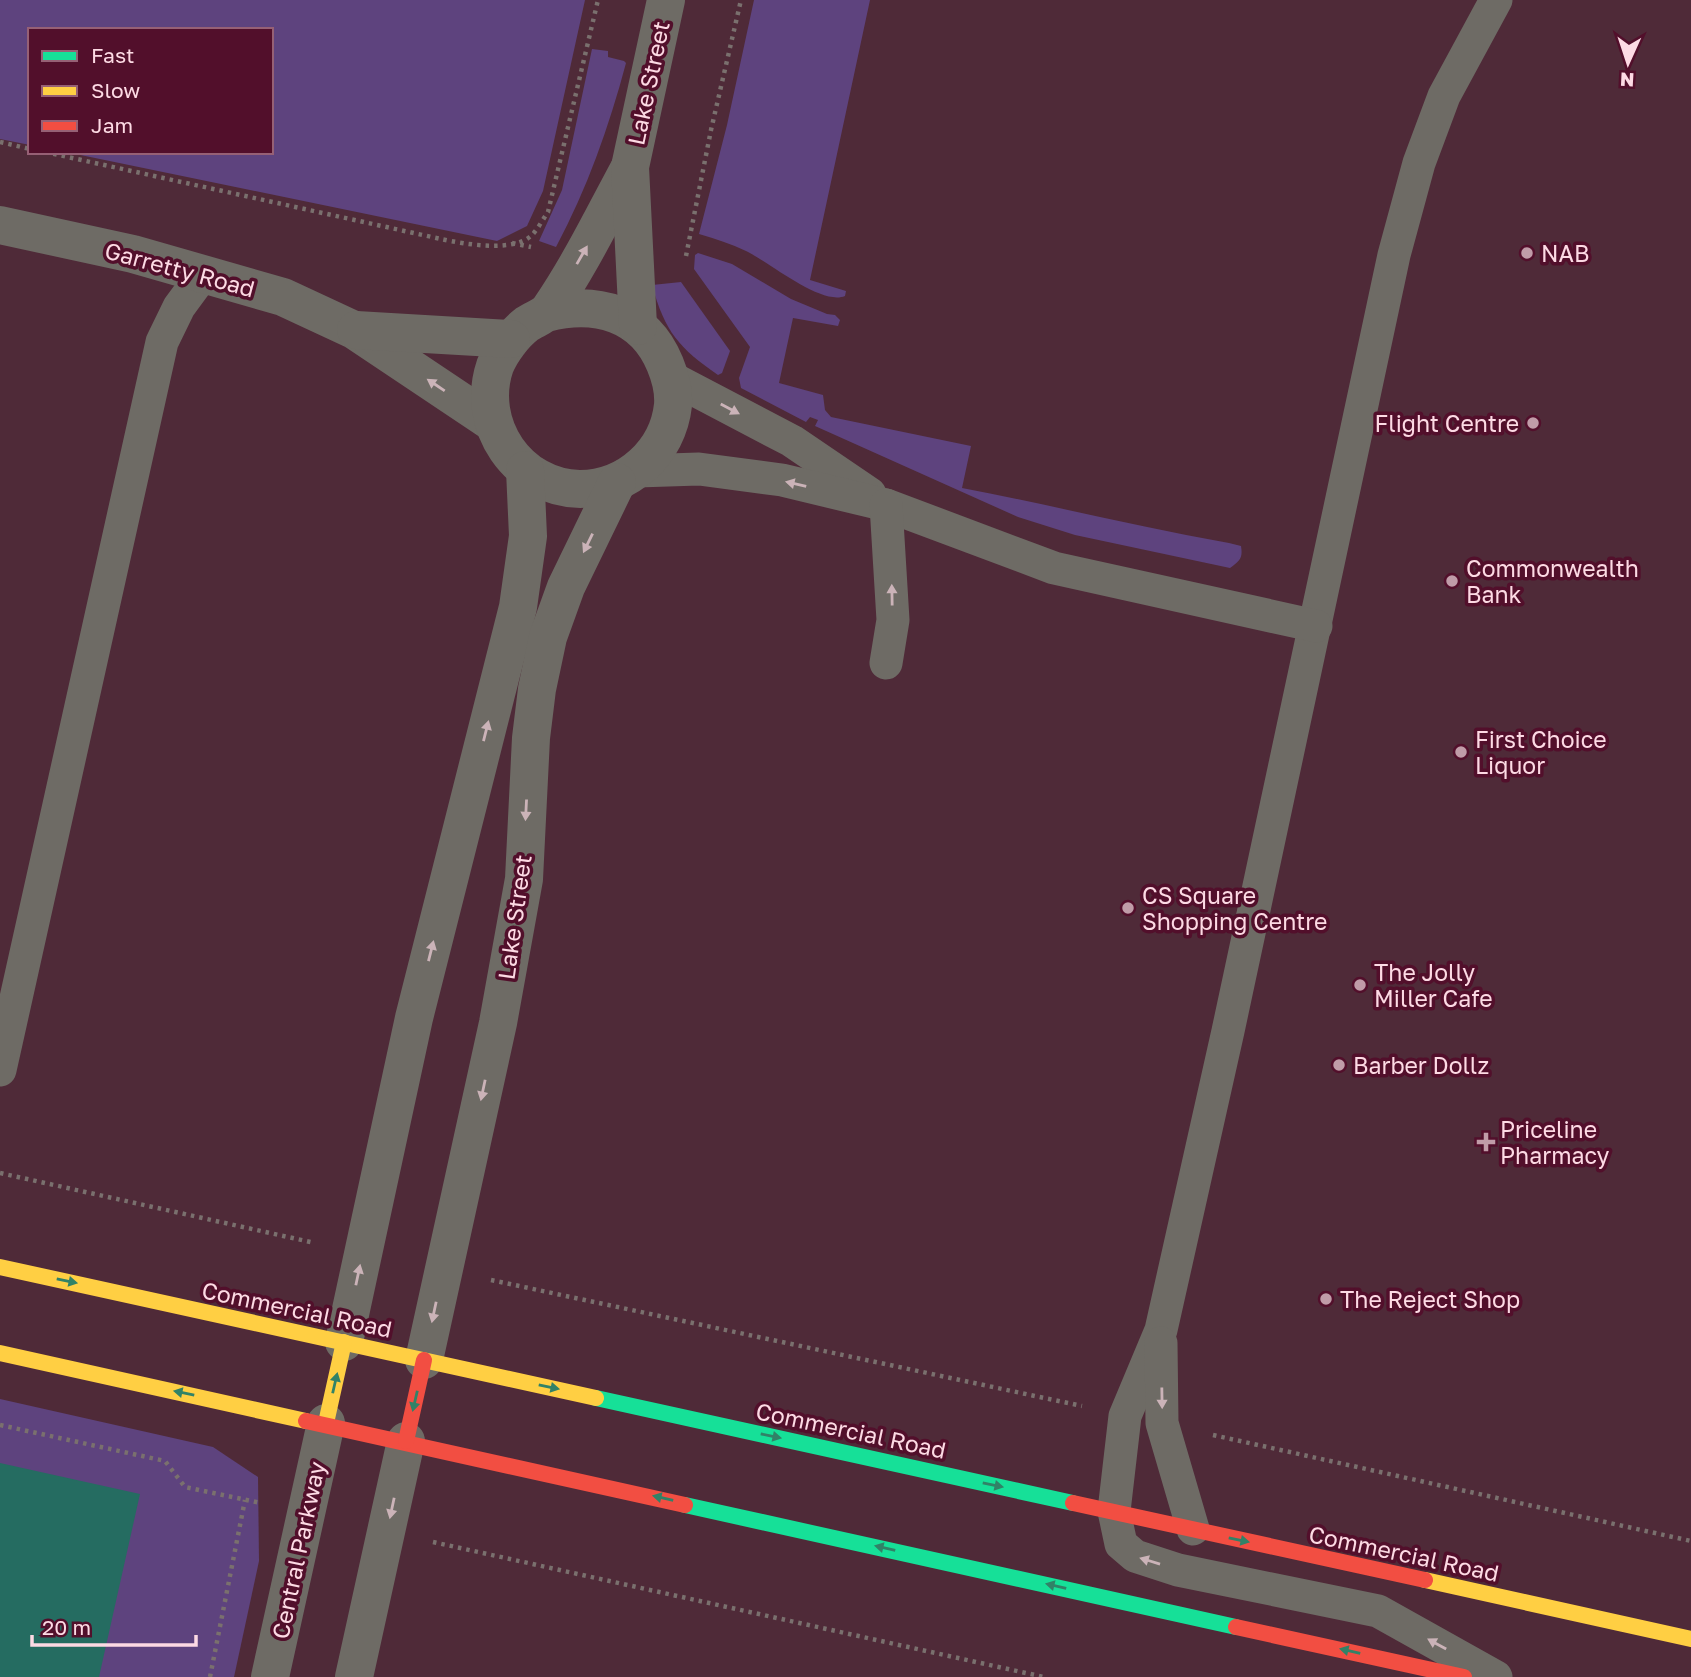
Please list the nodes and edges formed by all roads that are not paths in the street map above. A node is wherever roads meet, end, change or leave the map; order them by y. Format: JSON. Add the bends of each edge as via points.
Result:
{"nodes":[{"id":1,"x":666,"y":0,"type":"edge"},
{"id":2,"x":1496,"y":0,"type":"edge"},
{"id":3,"x":629,"y":167,"type":"junction"},
{"id":4,"x":0,"y":225,"type":"edge"},
{"id":5,"x":204,"y":273,"type":"junction"},
{"id":6,"x":546,"y":313,"type":"junction"},
{"id":7,"x":638,"y":327,"type":"junction"},
{"id":8,"x":354,"y":330,"type":"junction"},
{"id":9,"x":511,"y":339,"type":"junction"},
{"id":10,"x":670,"y":377,"type":"junction"},
{"id":11,"x":493,"y":423,"type":"junction"},
{"id":12,"x":525,"y":470,"type":"junction"},
{"id":13,"x":627,"y":476,"type":"junction"},
{"id":14,"x":886,"y":505,"type":"junction"},
{"id":15,"x":1315,"y":626,"type":"junction"},
{"id":16,"x":886,"y":663,"type":"dead end"},
{"id":17,"x":0,"y":1070,"type":"edge"},
{"id":18,"x":0,"y":1267,"type":"edge"},
{"id":19,"x":1161,"y":1330,"type":"junction"},
{"id":20,"x":344,"y":1342,"type":"junction"},
{"id":21,"x":0,"y":1353,"type":"edge"},
{"id":22,"x":424,"y":1360,"type":"junction"},
{"id":23,"x":326,"y":1423,"type":"junction"},
{"id":24,"x":406,"y":1441,"type":"junction"},
{"id":25,"x":1114,"y":1511,"type":"junction"},
{"id":26,"x":1193,"y":1529,"type":"junction"},
{"id":27,"x":1691,"y":1639,"type":"edge"},
{"id":28,"x":270,"y":1677,"type":"edge"},
{"id":29,"x":354,"y":1677,"type":"edge"},
{"id":30,"x":1464,"y":1677,"type":"edge"},
{"id":31,"x":1496,"y":1677,"type":"edge"}],
"edges":[{"from":1,"to":3,"type":"street","name":"Lake Street"},
{"from":2,"to":15,"type":"lane","via":[[1447,89],[1419,163],[1394,256]]},
{"from":6,"to":3,"type":"street","name":"Lake Street","one_way":true},
{"from":3,"to":7,"type":"street","name":"Lake Street"},
{"from":4,"to":5,"type":"street","name":"Garretty Road"},
{"from":5,"to":8,"type":"street","name":"Garretty Road","via":[[283,297]]},
{"from":5,"to":17,"type":"lane","via":[[179,307],[162,342]]},
{"from":6,"to":7,"type":"street","via":[[569,307],[594,308],[617,313]]},
{"from":6,"to":9,"type":"street"},
{"from":7,"to":10,"type":"street","via":[[659,349]]},
{"from":8,"to":9,"type":"street","name":"Garretty Road"},
{"from":11,"to":8,"type":"street","name":"Garretty Road","one_way":true},
{"from":9,"to":11,"type":"street","via":[[496,365],[489,394]]},
{"from":10,"to":13,"type":"street","via":[[673,403],[667,429],[655,452]]},
{"from":10,"to":14,"type":"lane","one_way":true,"via":[[792,441]]},
{"from":11,"to":12,"type":"street","via":[[505,449]]},
{"from":12,"to":13,"type":"street","via":[[546,483],[570,488],[594,489]]},
{"from":20,"to":12,"type":"street","one_way":true,"via":[[414,1018],[518,607],[528,537]]},
{"from":14,"to":13,"type":"lane","one_way":true,"via":[[782,480],[699,469]]},
{"from":13,"to":22,"type":"street","name":"Lake Street","one_way":true,"via":[[566,587],[548,637],[531,738],[524,879],[498,1023]]},
{"from":14,"to":15,"type":"lane","via":[[1054,568]]},
{"from":16,"to":14,"type":"lane","one_way":true,"via":[[892,620]]},
{"from":15,"to":19,"type":"lane"},
{"from":18,"to":20,"type":"street","name":"Commercial Road","one_way":true},
{"from":19,"to":25,"type":"lane","via":[[1125,1416]]},
{"from":19,"to":26,"type":"lane","one_way":true,"via":[[1162,1423]]},
{"from":20,"to":22,"type":"street","name":"Commercial Road"},
{"from":23,"to":20,"type":"street","one_way":true},
{"from":23,"to":21,"type":"street","one_way":true},
{"from":22,"to":24,"type":"street","one_way":true},
{"from":22,"to":25,"type":"street","name":"Commercial Road","one_way":true},
{"from":23,"to":24,"type":"street"},
{"from":23,"to":28,"type":"street","name":"Central Parkway"},
{"from":24,"to":29,"type":"street","one_way":true},
{"from":30,"to":24,"type":"street","one_way":true},
{"from":25,"to":26,"type":"street","name":"Commercial Road"},
{"from":31,"to":25,"type":"lane","one_way":true,"via":[[1378,1611],[1178,1570],[1135,1556],[1121,1544]]},
{"from":26,"to":27,"type":"street","name":"Commercial Road","one_way":true}]}
